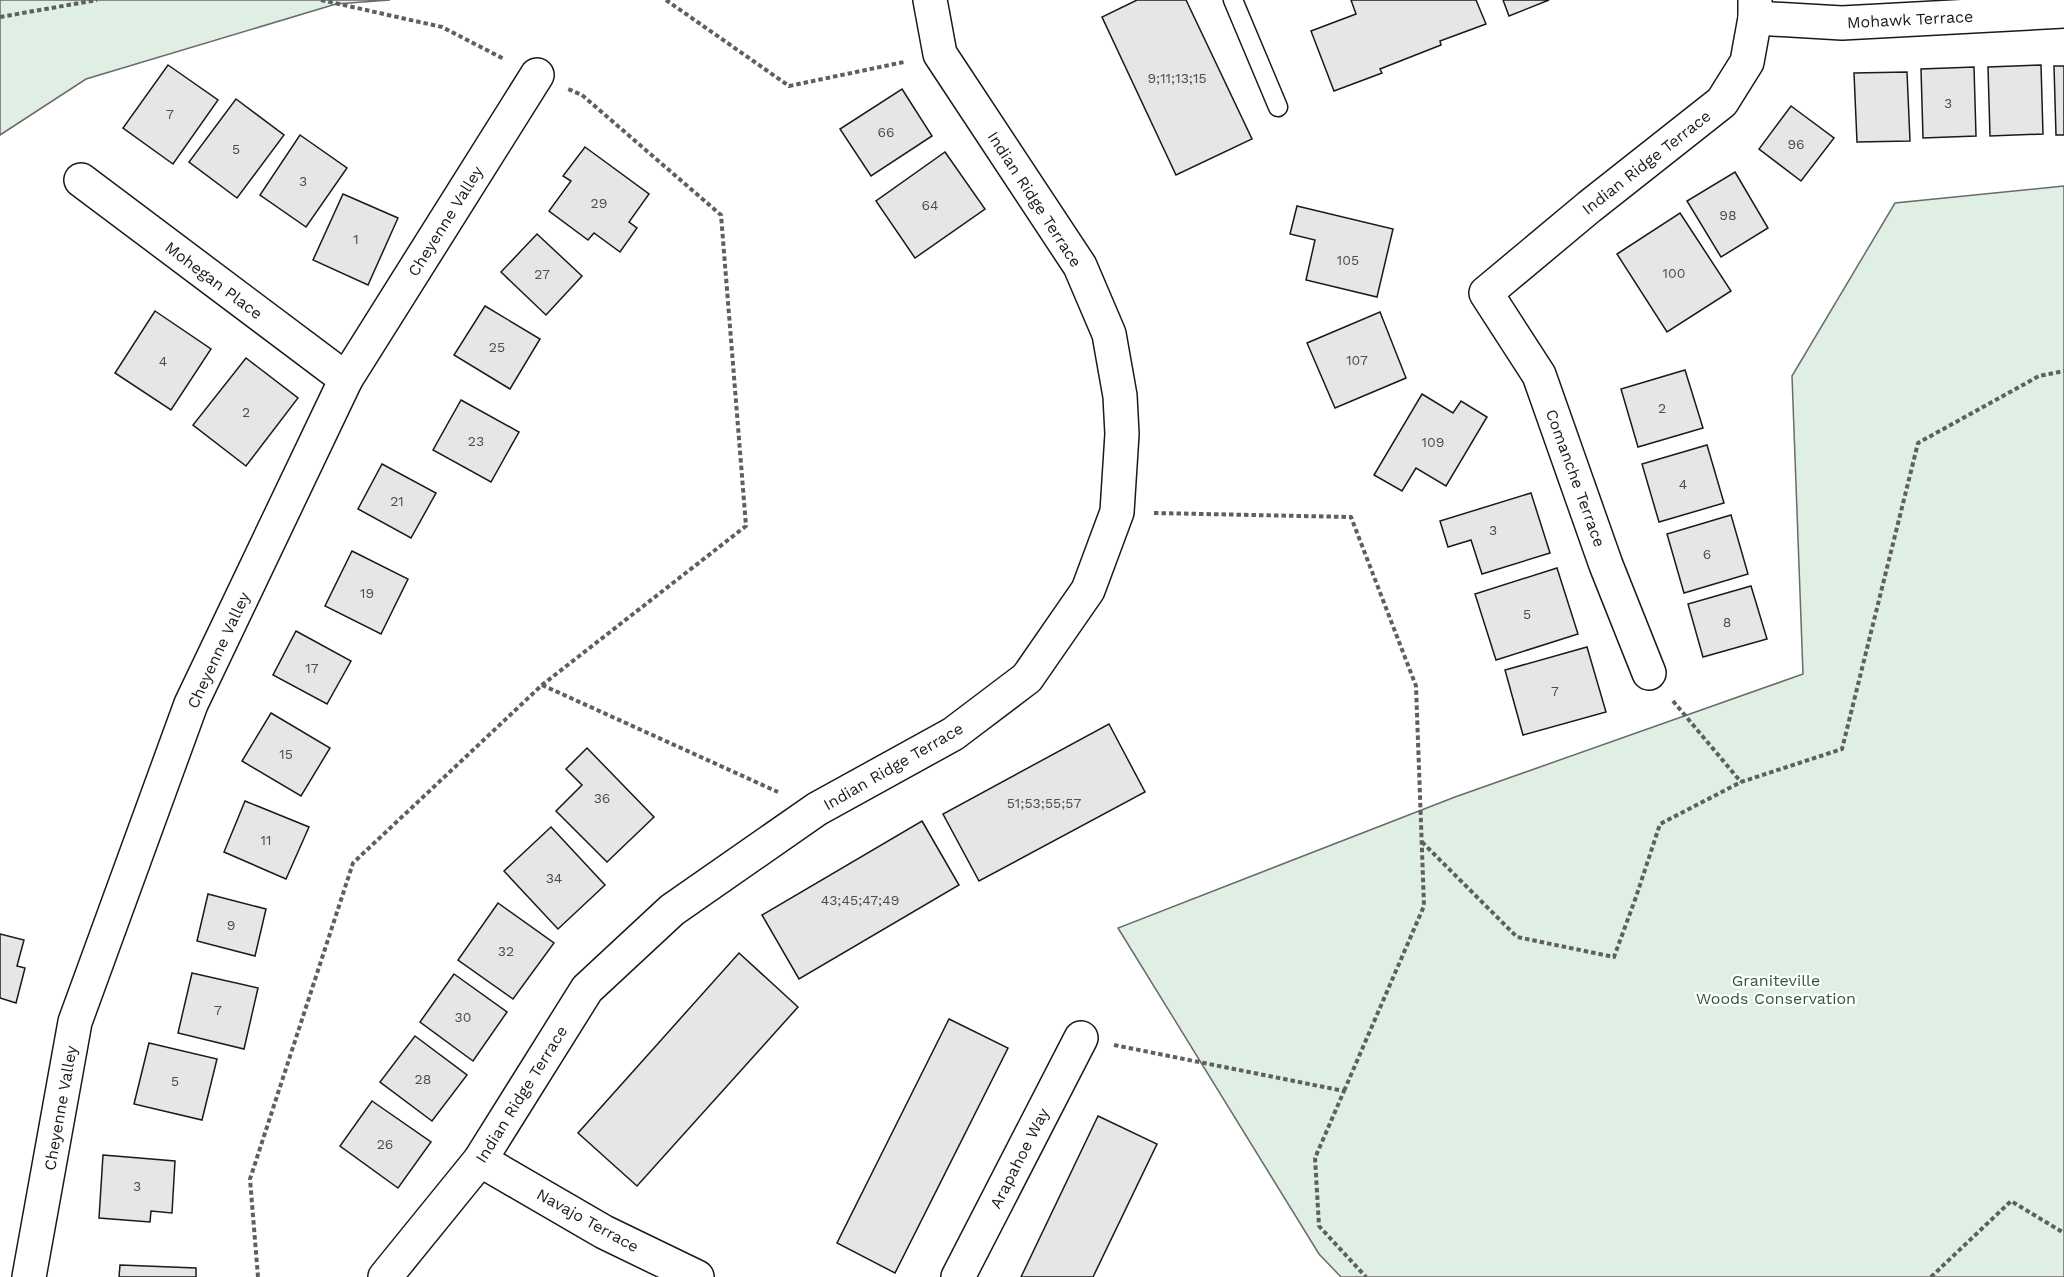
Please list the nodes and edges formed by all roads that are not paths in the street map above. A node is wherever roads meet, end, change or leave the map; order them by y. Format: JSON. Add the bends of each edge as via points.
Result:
{"nodes":[{"id":1,"x":930,"y":0,"type":"edge"},
{"id":2,"x":1233,"y":0,"type":"edge"},
{"id":3,"x":1755,"y":9,"type":"edge"},
{"id":4,"x":2064,"y":11,"type":"edge"},
{"id":5,"x":537,"y":75,"type":"road end"},
{"id":6,"x":1278,"y":107,"type":"dead end"},
{"id":7,"x":81,"y":180,"type":"dead end"},
{"id":8,"x":1486,"y":293,"type":"joint"},
{"id":9,"x":346,"y":379,"type":"junction"},
{"id":10,"x":1649,"y":673,"type":"road end"},
{"id":11,"x":1081,"y":1038,"type":"road end"},
{"id":12,"x":480,"y":1160,"type":"junction"},
{"id":13,"x":28,"y":1277,"type":"edge"},
{"id":14,"x":385,"y":1277,"type":"edge"},
{"id":15,"x":697,"y":1277,"type":"edge"},
{"id":16,"x":958,"y":1277,"type":"edge"}],
"edges":[{"from":1,"to":12,"type":"street","name":"Indian Ridge Terrace","via":[[940,54],[1080,266],[1109,334],[1122,434],[1117,512],[1088,590],[1027,678],[953,734],[817,809],[672,910],[587,989]]},
{"from":2,"to":6,"type":"lane"},
{"from":3,"to":4,"type":"street","name":"Mohawk Terrace","via":[[1842,23]]},
{"from":3,"to":8,"type":"street","name":"Indian Ridge Terrace","via":[[1747,62],[1722,102]]},
{"from":5,"to":9,"type":"street","name":"Cheyenne Valley"},
{"from":7,"to":9,"type":"street","name":"Mohegan Place"},
{"from":8,"to":10,"type":"street","name":"Comanche Terrace","via":[[1539,375]]},
{"from":9,"to":13,"type":"street","name":"Cheyenne Valley","via":[[191,704],[75,1022]]},
{"from":11,"to":16,"type":"street","name":"Arapahoe Way"},
{"from":12,"to":14,"type":"street","name":"Indian Ridge Terrace"},
{"from":12,"to":15,"type":"street","name":"Navajo Terrace","via":[[604,1232]]}]}
